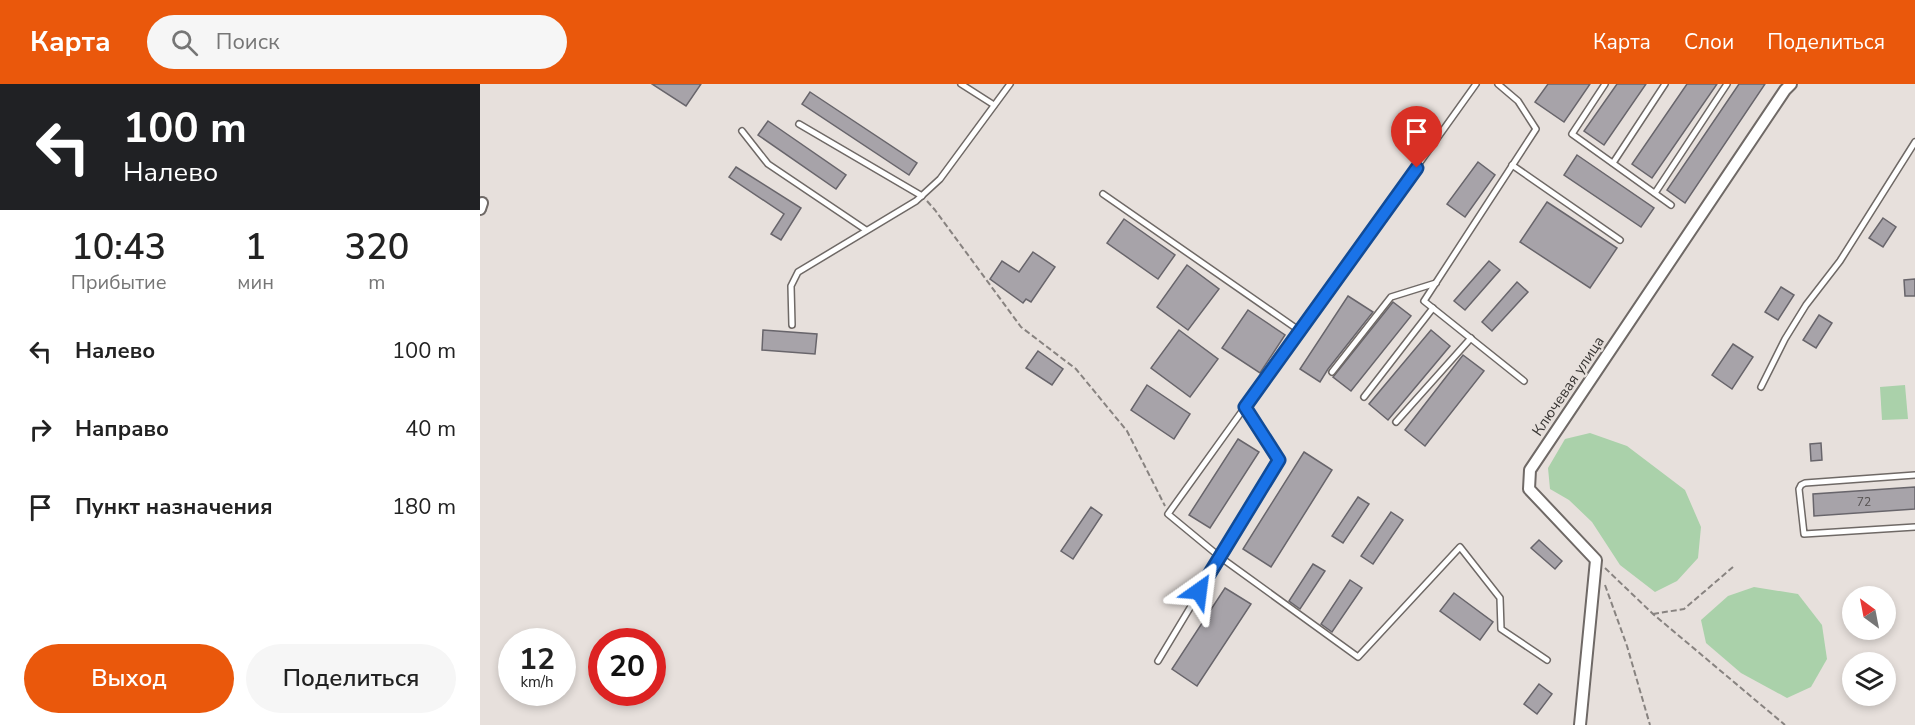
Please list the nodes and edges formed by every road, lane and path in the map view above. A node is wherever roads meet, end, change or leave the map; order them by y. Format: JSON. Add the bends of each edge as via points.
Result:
{"nodes":[{"id":1,"x":961,"y":84,"type":"edge"},
{"id":2,"x":1010,"y":84,"type":"edge"},
{"id":3,"x":1476,"y":84,"type":"edge"},
{"id":4,"x":1498,"y":84,"type":"edge"},
{"id":5,"x":1605,"y":84,"type":"edge"},
{"id":6,"x":1665,"y":84,"type":"edge"},
{"id":7,"x":1727,"y":84,"type":"edge"},
{"id":8,"x":1791,"y":84,"type":"edge"},
{"id":9,"x":994,"y":105,"type":"junction"},
{"id":10,"x":799,"y":124,"type":"dead end"},
{"id":11,"x":742,"y":131,"type":"dead end"},
{"id":12,"x":1915,"y":142,"type":"edge"},
{"id":13,"x":1613,"y":163,"type":"junction"},
{"id":14,"x":1512,"y":165,"type":"junction"},
{"id":15,"x":1655,"y":193,"type":"junction"},
{"id":16,"x":1103,"y":194,"type":"dead end"},
{"id":17,"x":921,"y":196,"type":"junction"},
{"id":18,"x":1671,"y":205,"type":"dead end"},
{"id":19,"x":866,"y":230,"type":"junction"},
{"id":20,"x":1620,"y":240,"type":"dead end"},
{"id":21,"x":1436,"y":283,"type":"junction"},
{"id":22,"x":1433,"y":308,"type":"junction"},
{"id":23,"x":792,"y":325,"type":"dead end"},
{"id":24,"x":1300,"y":331,"type":"junction"},
{"id":25,"x":1471,"y":338,"type":"junction"},
{"id":26,"x":1332,"y":372,"type":"dead end"},
{"id":27,"x":1524,"y":381,"type":"dead end"},
{"id":28,"x":1761,"y":387,"type":"dead end"},
{"id":29,"x":1364,"y":397,"type":"dead end"},
{"id":30,"x":1245,"y":407,"type":"junction"},
{"id":31,"x":1396,"y":422,"type":"dead end"},
{"id":32,"x":1915,"y":475,"type":"edge"},
{"id":33,"x":1168,"y":514,"type":"junction"},
{"id":34,"x":1915,"y":527,"type":"edge"},
{"id":35,"x":1220,"y":557,"type":"junction"},
{"id":36,"x":1596,"y":560,"type":"junction"},
{"id":37,"x":1733,"y":567,"type":"dead end"},
{"id":38,"x":1604,"y":581,"type":"dead end"},
{"id":39,"x":1653,"y":614,"type":"junction"},
{"id":40,"x":1158,"y":660,"type":"dead end"},
{"id":41,"x":1547,"y":660,"type":"dead end"},
{"id":42,"x":1580,"y":725,"type":"edge"},
{"id":43,"x":1650,"y":725,"type":"edge"},
{"id":44,"x":1785,"y":725,"type":"edge"}],
"edges":[{"from":1,"to":9,"type":"lane"},
{"from":2,"to":9,"type":"lane"},
{"from":3,"to":24,"type":"lane"},
{"from":4,"to":14,"type":"lane","via":[[1518,101],[1536,129]]},
{"from":5,"to":13,"type":"lane","via":[[1572,134]]},
{"from":6,"to":13,"type":"lane"},
{"from":7,"to":15,"type":"lane"},
{"from":8,"to":36,"type":"street","name":"Ключевая улица","via":[[1530,470],[1529,489]]},
{"from":9,"to":17,"type":"lane","via":[[940,179]]},
{"from":10,"to":17,"type":"lane"},
{"from":11,"to":19,"type":"lane","via":[[768,164]]},
{"from":12,"to":28,"type":"lane","via":[[1840,261],[1806,305]]},
{"from":13,"to":15,"type":"lane"},
{"from":14,"to":20,"type":"lane"},
{"from":14,"to":21,"type":"lane"},
{"from":15,"to":18,"type":"lane"},
{"from":16,"to":24,"type":"lane"},
{"from":17,"to":19,"type":"lane"},
{"from":17,"to":33,"type":"path","via":[[1021,327],[1076,369],[1127,431]]},
{"from":19,"to":23,"type":"lane","via":[[798,272],[791,286]]},
{"from":21,"to":22,"type":"lane","via":[[1424,301]]},
{"from":21,"to":26,"type":"lane","via":[[1391,297]]},
{"from":22,"to":25,"type":"lane"},
{"from":22,"to":29,"type":"lane"},
{"from":24,"to":30,"type":"lane"},
{"from":25,"to":27,"type":"lane"},
{"from":25,"to":31,"type":"lane"},
{"from":30,"to":33,"type":"lane"},
{"from":30,"to":35,"type":"lane","via":[[1279,460]]},
{"from":32,"to":34,"type":"lane","via":[[1805,483],[1799,489],[1804,534]]},
{"from":33,"to":35,"type":"lane"},
{"from":35,"to":40,"type":"lane"},
{"from":35,"to":41,"type":"lane","via":[[1358,657],[1460,547],[1500,598],[1501,629]]},
{"from":36,"to":39,"type":"path"},
{"from":36,"to":42,"type":"street"},
{"from":37,"to":39,"type":"path","via":[[1684,609]]},
{"from":38,"to":43,"type":"path"},
{"from":39,"to":44,"type":"path"}]}
